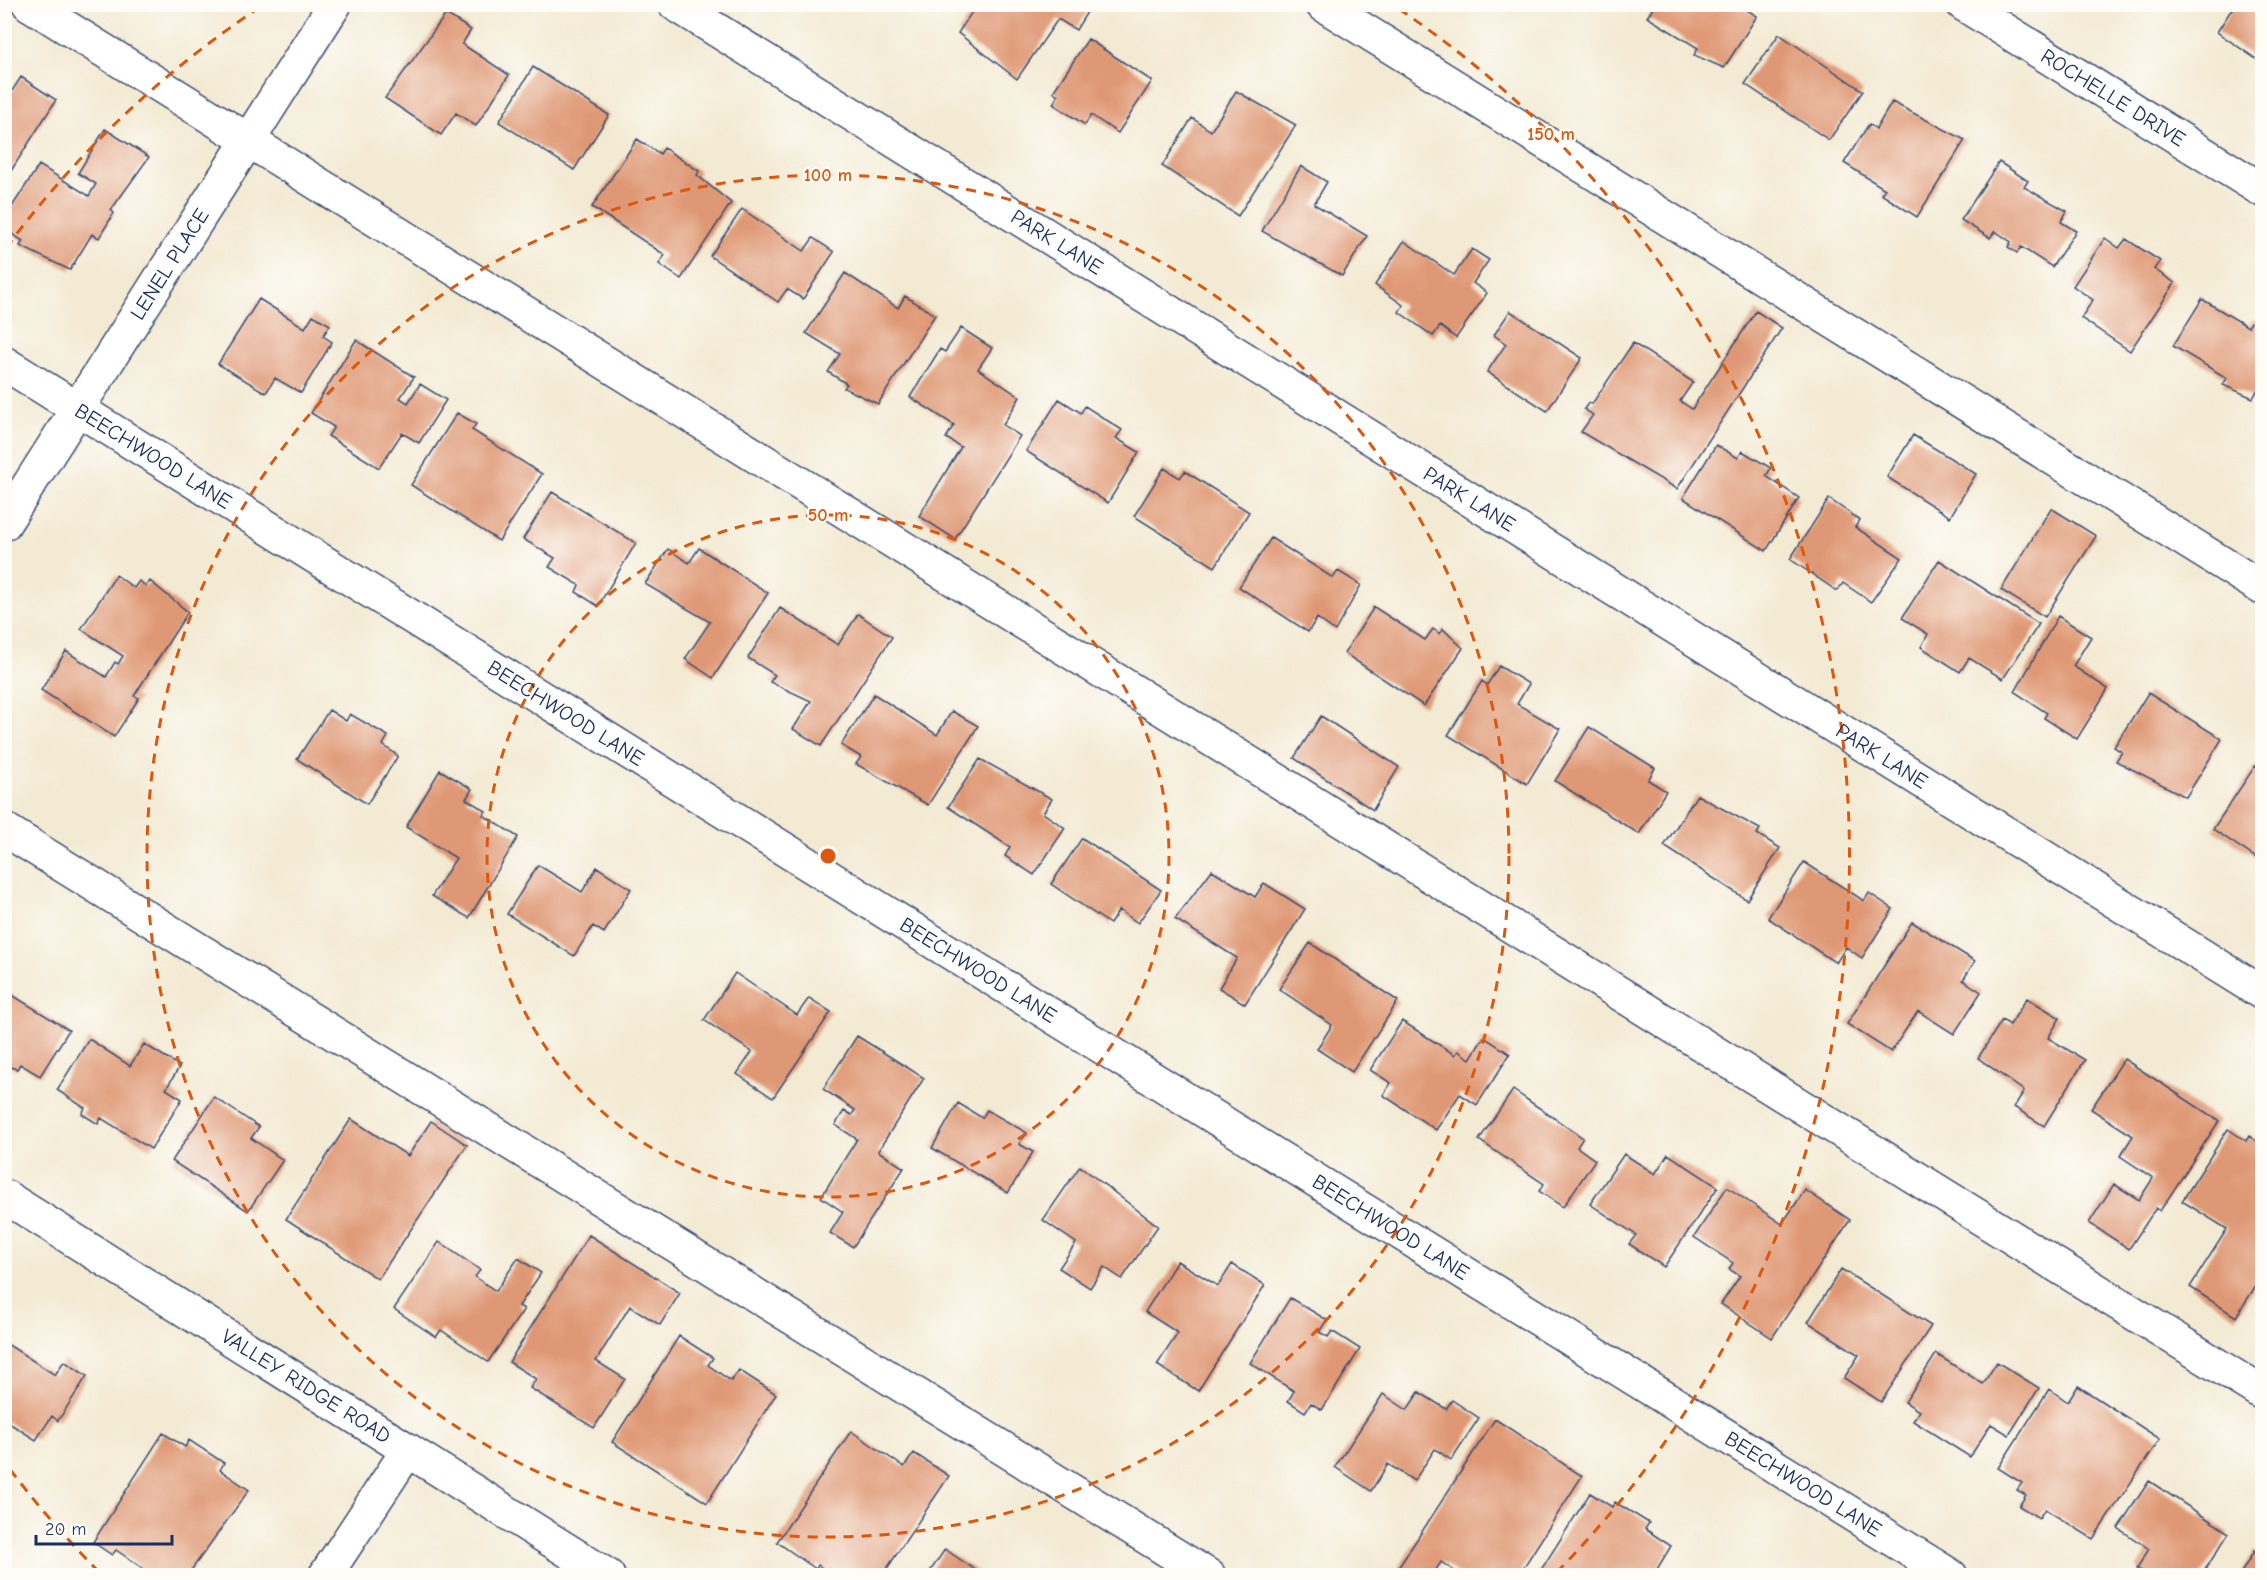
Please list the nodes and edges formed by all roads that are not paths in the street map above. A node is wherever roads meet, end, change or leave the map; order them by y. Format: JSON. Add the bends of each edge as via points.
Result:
{"nodes":[{"id":1,"x":29,"y":4,"type":"edge"},
{"id":2,"x":334,"y":4,"type":"edge"},
{"id":3,"x":675,"y":4,"type":"edge"},
{"id":4,"x":1322,"y":4,"type":"edge"},
{"id":5,"x":1963,"y":4,"type":"edge"},
{"id":6,"x":247,"y":140,"type":"junction"},
{"id":7,"x":2262,"y":190,"type":"edge"},
{"id":8,"x":4,"y":363,"type":"edge"},
{"id":9,"x":77,"y":409,"type":"junction"},
{"id":10,"x":4,"y":524,"type":"edge"},
{"id":11,"x":2262,"y":588,"type":"edge"},
{"id":12,"x":4,"y":829,"type":"edge"},
{"id":13,"x":2262,"y":993,"type":"edge"},
{"id":14,"x":4,"y":1196,"type":"edge"},
{"id":15,"x":2262,"y":1393,"type":"edge"},
{"id":16,"x":408,"y":1450,"type":"junction"},
{"id":17,"x":325,"y":1575,"type":"edge"},
{"id":18,"x":608,"y":1575,"type":"edge"},
{"id":19,"x":1209,"y":1575,"type":"edge"},
{"id":20,"x":1951,"y":1575,"type":"edge"}],
"edges":[{"from":1,"to":6,"type":"street"},
{"from":2,"to":6,"type":"street","name":"LENEL PLACE"},
{"from":3,"to":13,"type":"street","name":"PARK LANE"},
{"from":4,"to":11,"type":"street"},
{"from":5,"to":7,"type":"street","name":"ROCHELLE DRIVE"},
{"from":6,"to":9,"type":"street","name":"LENEL PLACE"},
{"from":6,"to":15,"type":"street"},
{"from":8,"to":9,"type":"street","name":"BEECHWOOD LANE"},
{"from":9,"to":10,"type":"street","name":"LENEL PLACE"},
{"from":9,"to":20,"type":"street","name":"BEECHWOOD LANE"},
{"from":12,"to":19,"type":"street"},
{"from":14,"to":16,"type":"street","name":"VALLEY RIDGE ROAD"},
{"from":16,"to":17,"type":"street"},
{"from":16,"to":18,"type":"street","name":"VALLEY RIDGE ROAD"}]}
